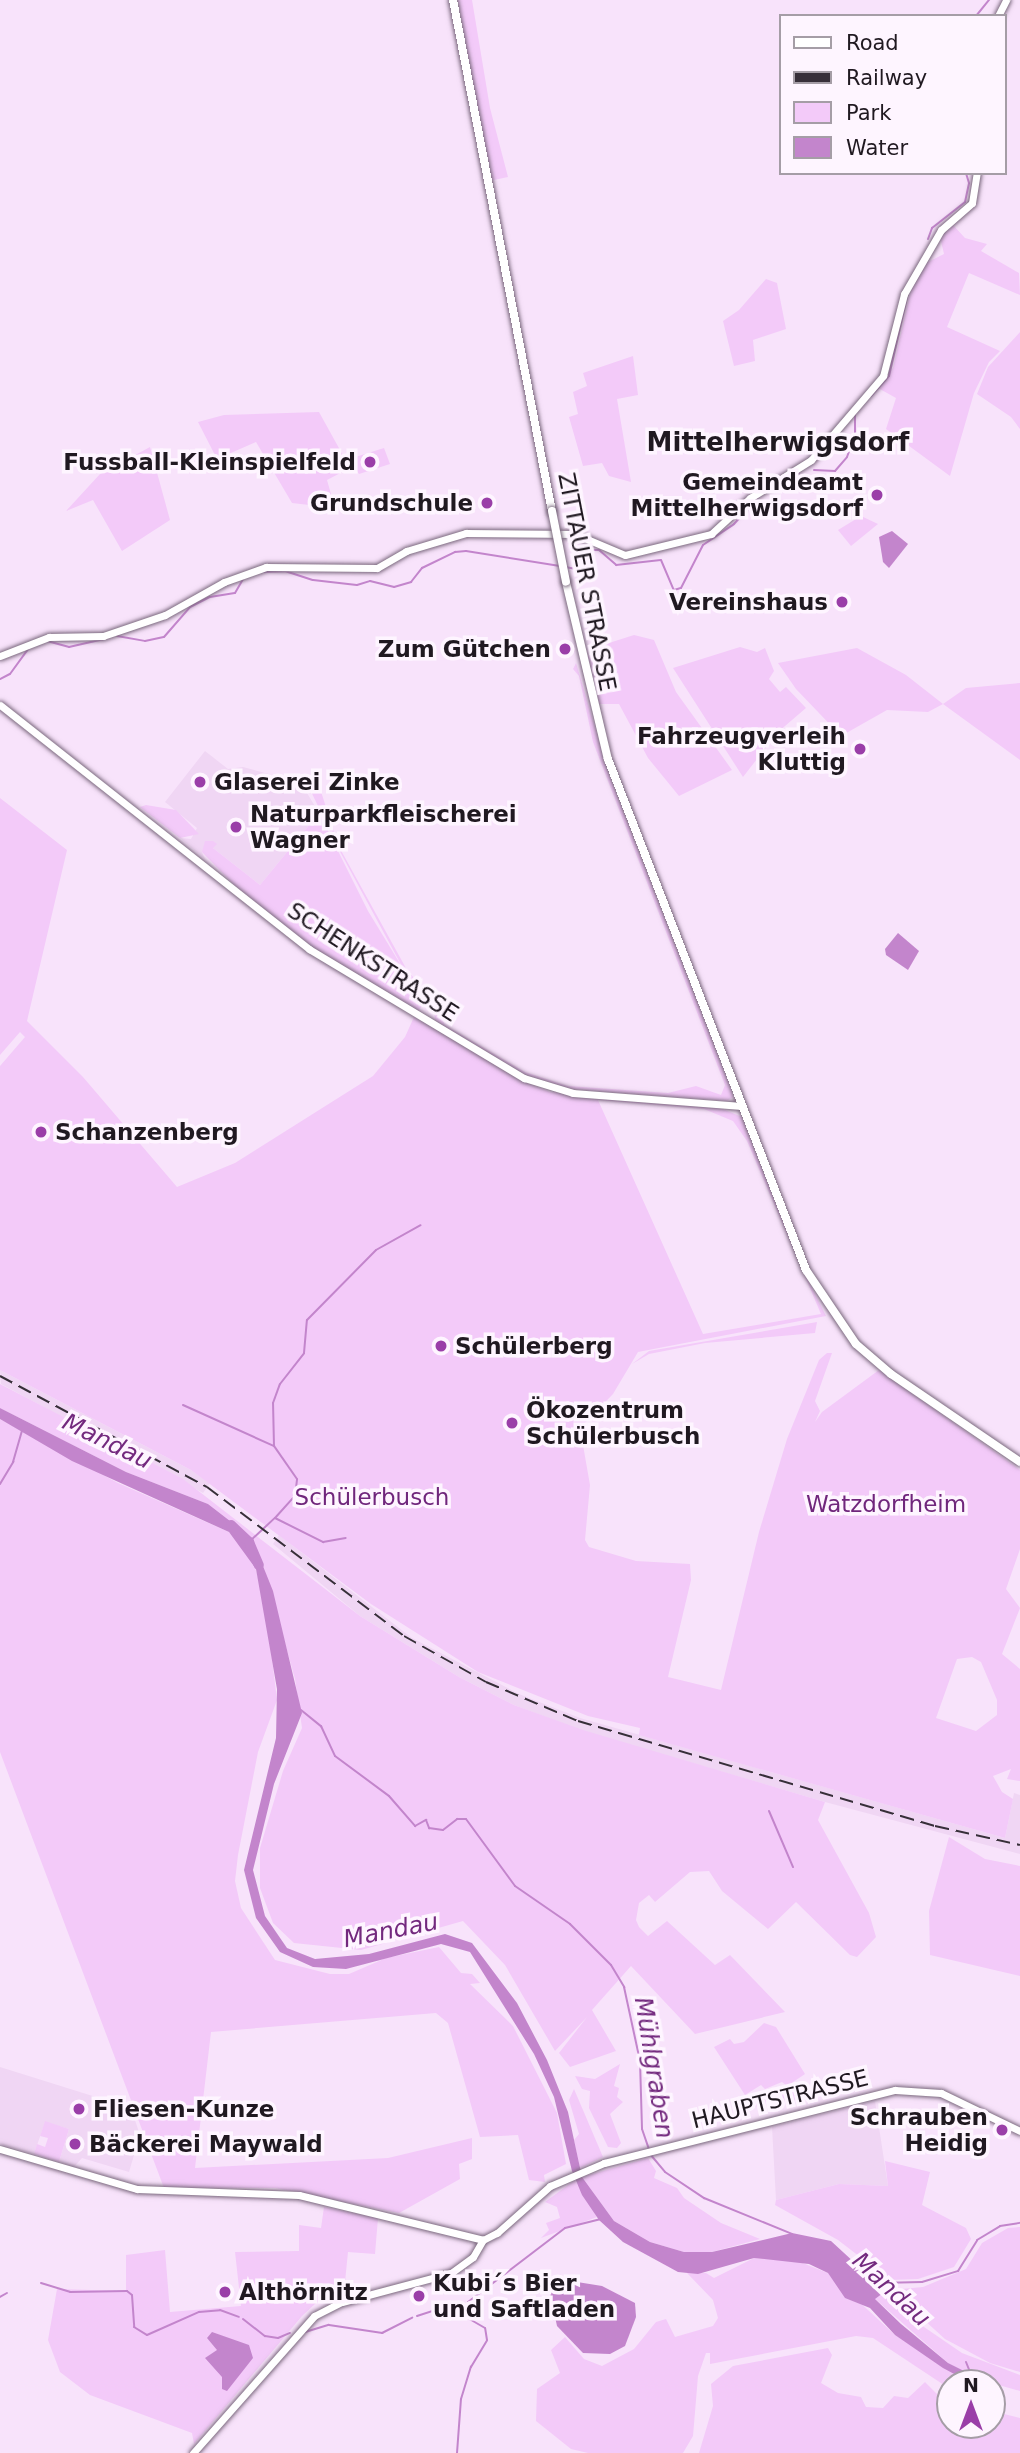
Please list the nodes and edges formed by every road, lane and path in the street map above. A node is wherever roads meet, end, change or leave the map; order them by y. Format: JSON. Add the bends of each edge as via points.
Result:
{"nodes":[{"id":1,"x":453,"y":0,"type":"edge"},
{"id":2,"x":977,"y":175,"type":"edge"},
{"id":3,"x":0,"y":656,"type":"edge"},
{"id":4,"x":0,"y":705,"type":"edge"},
{"id":5,"x":742,"y":1106,"type":"junction"},
{"id":6,"x":1020,"y":1462,"type":"edge"},
{"id":7,"x":1020,"y":2131,"type":"edge"},
{"id":8,"x":0,"y":2149,"type":"edge"},
{"id":9,"x":483,"y":2240,"type":"junction"},
{"id":10,"x":193,"y":2453,"type":"edge"}],
"edges":[{"from":1,"to":5,"type":"main road","name":"ZITTAUER STRASSE","bridge":true,"via":[[599,734]]},
{"from":2,"to":3,"type":"main road","via":[[972,203],[941,230],[904,294],[883,376],[811,460],[750,498],[712,534],[625,555],[575,534],[466,533],[406,551],[377,568],[266,568],[224,582],[165,615],[103,636],[48,637]]},
{"from":4,"to":5,"type":"main road","name":"SCHENKSTRASSE","via":[[309,949],[524,1078],[573,1093]]},
{"from":5,"to":6,"type":"main road","name":"ZITTAUER STRASSE","via":[[806,1270],[842,1329],[891,1374]]},
{"from":7,"to":9,"type":"main road","name":"HAUPTSTRASSE","via":[[941,2093],[904,2090],[603,2163],[562,2180]]},
{"from":8,"to":9,"type":"main road","via":[[137,2189],[299,2194]]},
{"from":9,"to":10,"type":"main road","name":"HAUPTSTRASSE","via":[[473,2257],[451,2273],[342,2302],[314,2316]]}]}
